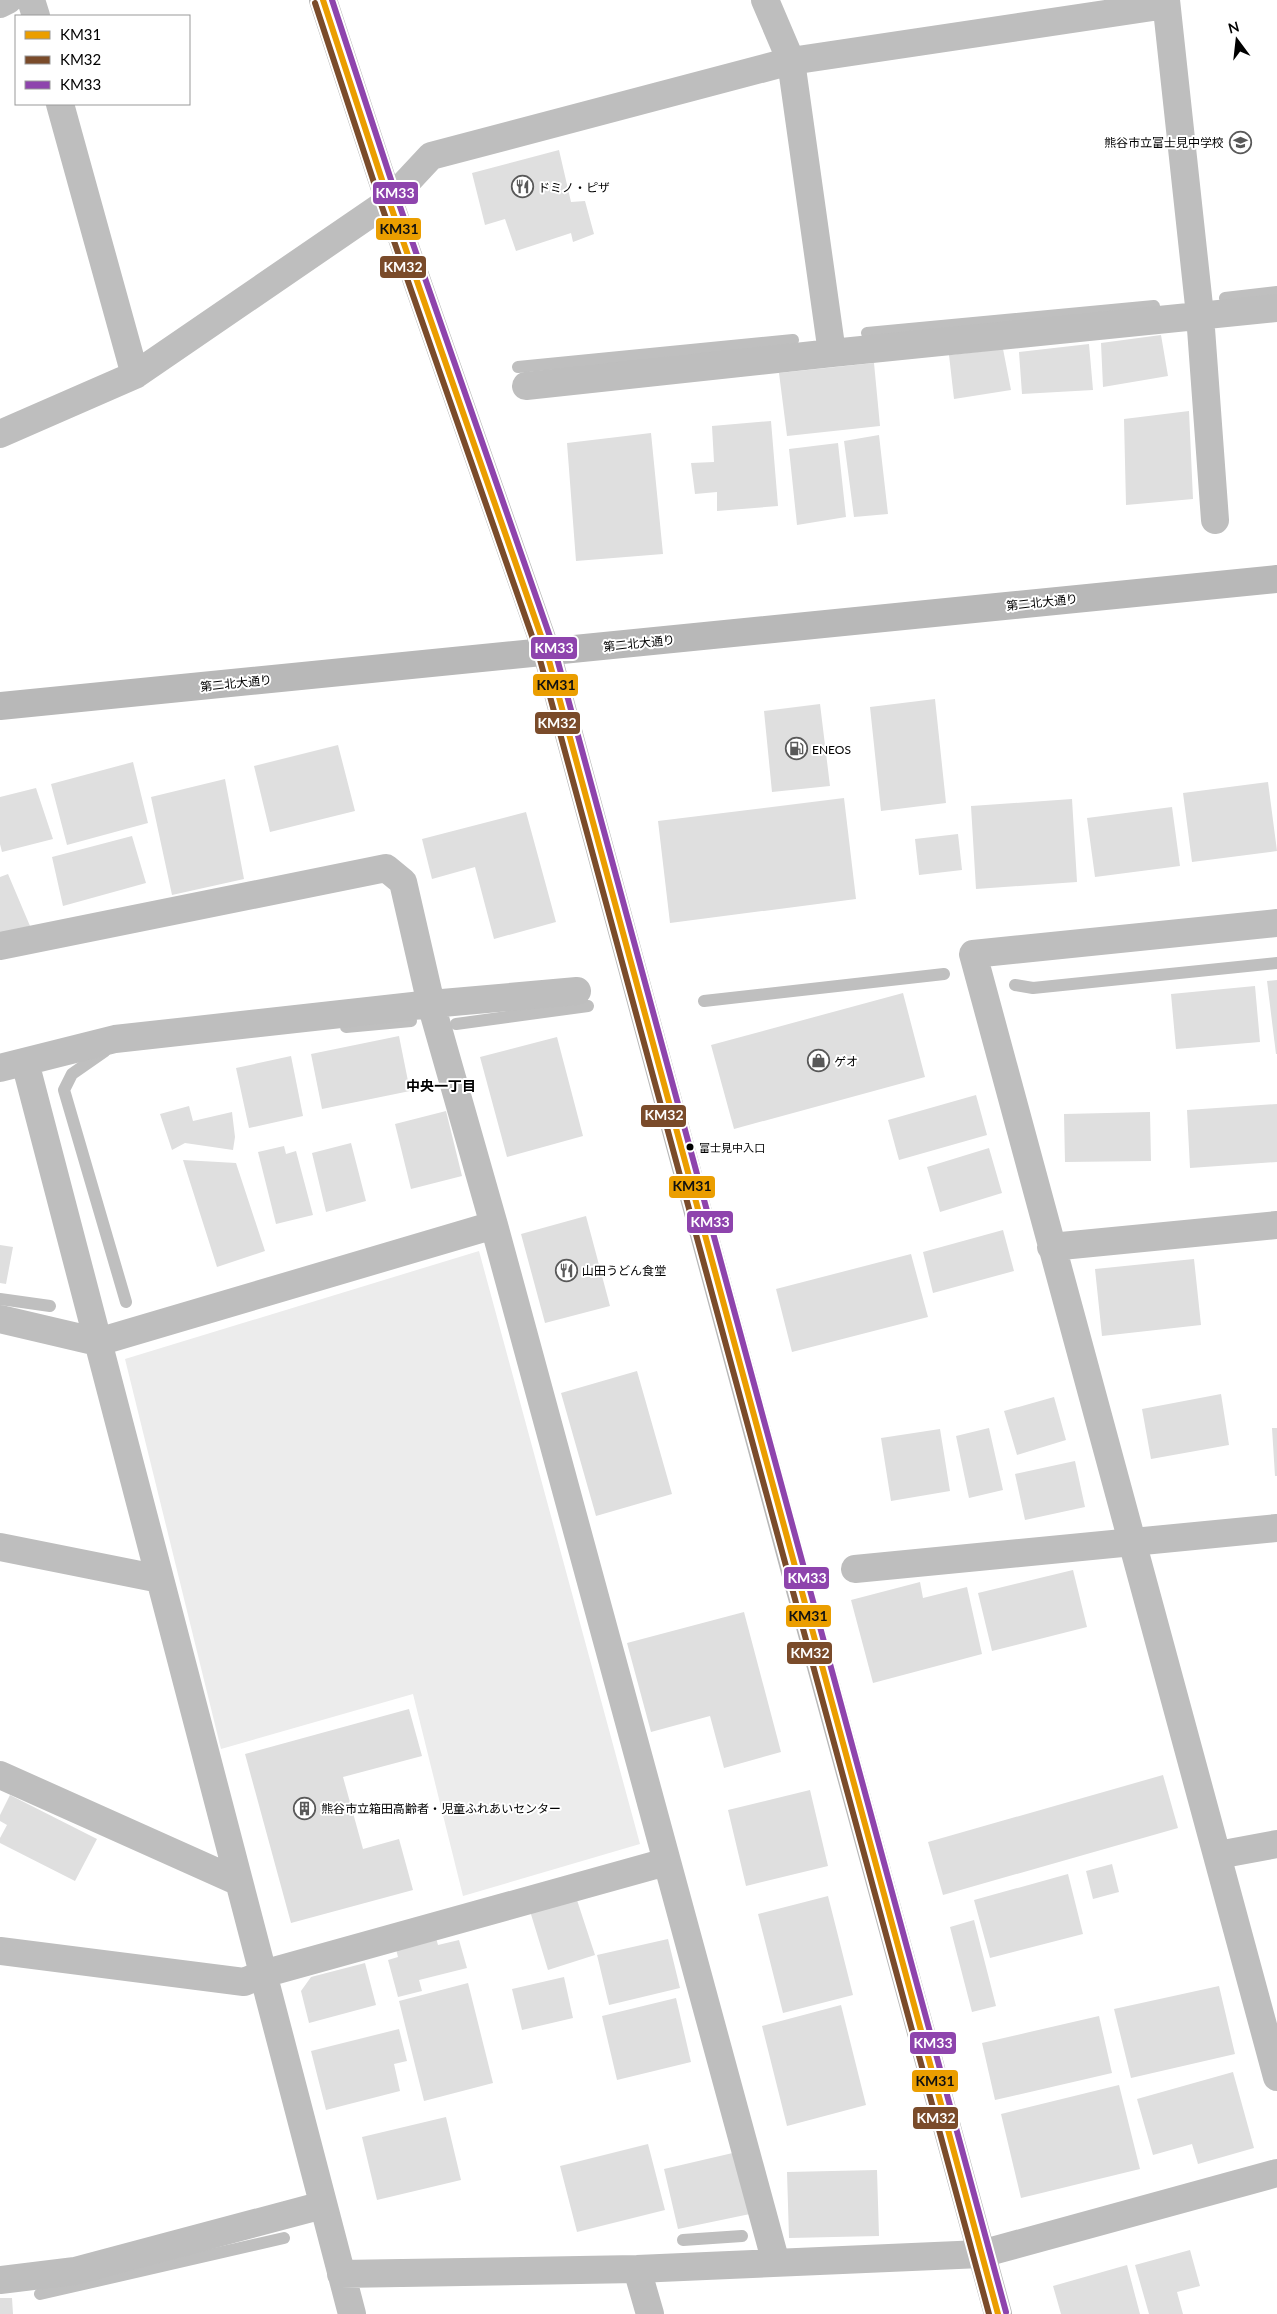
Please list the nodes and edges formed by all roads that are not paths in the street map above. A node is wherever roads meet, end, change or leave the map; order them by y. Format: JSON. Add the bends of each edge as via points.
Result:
{"nodes":[{"id":1,"x":8,"y":0,"type":"edge"},
{"id":2,"x":31,"y":0,"type":"edge"},
{"id":3,"x":323,"y":0,"type":"edge"},
{"id":4,"x":765,"y":0,"type":"edge"},
{"id":5,"x":1166,"y":2,"type":"edge"},
{"id":6,"x":0,"y":4,"type":"edge"},
{"id":7,"x":36,"y":15,"type":"edge"},
{"id":8,"x":791,"y":61,"type":"junction"},
{"id":9,"x":60,"y":105,"type":"edge"},
{"id":10,"x":388,"y":202,"type":"junction"},
{"id":11,"x":1277,"y":308,"type":"edge"},
{"id":12,"x":1200,"y":316,"type":"junction"},
{"id":13,"x":832,"y":352,"type":"junction"},
{"id":14,"x":135,"y":375,"type":"junction"},
{"id":15,"x":526,"y":386,"type":"dead end"},
{"id":16,"x":0,"y":434,"type":"edge"},
{"id":17,"x":1216,"y":520,"type":"dead end"},
{"id":18,"x":1277,"y":579,"type":"edge"},
{"id":19,"x":547,"y":653,"type":"junction"},
{"id":20,"x":0,"y":706,"type":"edge"},
{"id":21,"x":1277,"y":923,"type":"edge"},
{"id":22,"x":0,"y":946,"type":"edge"},
{"id":23,"x":577,"y":990,"type":"dead end"},
{"id":24,"x":431,"y":1004,"type":"junction"},
{"id":25,"x":12,"y":1065,"type":"edge"},
{"id":26,"x":494,"y":1225,"type":"junction"},
{"id":27,"x":1277,"y":1225,"type":"edge"},
{"id":28,"x":1051,"y":1247,"type":"junction"},
{"id":29,"x":0,"y":1319,"type":"edge"},
{"id":30,"x":98,"y":1342,"type":"junction"},
{"id":31,"x":1277,"y":1528,"type":"edge"},
{"id":32,"x":1132,"y":1542,"type":"junction"},
{"id":33,"x":0,"y":1548,"type":"edge"},
{"id":34,"x":855,"y":1569,"type":"dead end"},
{"id":35,"x":160,"y":1579,"type":"junction"},
{"id":36,"x":0,"y":1775,"type":"edge"},
{"id":37,"x":1277,"y":1844,"type":"edge"},
{"id":38,"x":1218,"y":1855,"type":"junction"},
{"id":39,"x":666,"y":1862,"type":"junction"},
{"id":40,"x":239,"y":1882,"type":"junction"},
{"id":41,"x":0,"y":1951,"type":"edge"},
{"id":42,"x":263,"y":1974,"type":"junction"},
{"id":43,"x":1277,"y":2077,"type":"edge"},
{"id":44,"x":1277,"y":2173,"type":"edge"},
{"id":45,"x":323,"y":2205,"type":"junction"},
{"id":46,"x":982,"y":2254,"type":"junction"},
{"id":47,"x":776,"y":2263,"type":"junction"},
{"id":48,"x":637,"y":2269,"type":"junction"},
{"id":49,"x":341,"y":2274,"type":"junction"},
{"id":50,"x":0,"y":2280,"type":"edge"},
{"id":51,"x":352,"y":2314,"type":"edge"},
{"id":52,"x":650,"y":2314,"type":"edge"},
{"id":53,"x":998,"y":2314,"type":"edge"}],
"edges":[{"from":1,"to":6,"type":"street"},
{"from":2,"to":7,"type":"street"},
{"from":3,"to":10,"type":"street"},
{"from":4,"to":8,"type":"street"},
{"from":5,"to":8,"type":"street"},
{"from":5,"to":12,"type":"street"},
{"from":8,"to":10,"type":"street","via":[[431,156]]},
{"from":8,"to":13,"type":"street"},
{"from":9,"to":14,"type":"street"},
{"from":10,"to":14,"type":"street"},
{"from":10,"to":19,"type":"street"},
{"from":11,"to":12,"type":"street"},
{"from":12,"to":13,"type":"street"},
{"from":12,"to":17,"type":"street"},
{"from":13,"to":15,"type":"street"},
{"from":14,"to":16,"type":"street"},
{"from":18,"to":19,"type":"street","name":"第二北大通り"},
{"from":19,"to":20,"type":"street","name":"第二北大通り"},
{"from":19,"to":46,"type":"street"},
{"from":21,"to":28,"type":"street","via":[[973,954]]},
{"from":22,"to":24,"type":"street","via":[[386,868],[403,882]]},
{"from":23,"to":24,"type":"street"},
{"from":24,"to":25,"type":"street","via":[[115,1039]]},
{"from":24,"to":26,"type":"street"},
{"from":25,"to":30,"type":"street"},
{"from":26,"to":30,"type":"street"},
{"from":26,"to":39,"type":"street"},
{"from":27,"to":28,"type":"street"},
{"from":28,"to":32,"type":"street"},
{"from":29,"to":30,"type":"street"},
{"from":30,"to":35,"type":"street"},
{"from":31,"to":32,"type":"street"},
{"from":32,"to":34,"type":"street"},
{"from":32,"to":38,"type":"street"},
{"from":33,"to":35,"type":"street"},
{"from":35,"to":40,"type":"street"},
{"from":36,"to":40,"type":"street"},
{"from":37,"to":38,"type":"street"},
{"from":38,"to":43,"type":"street"},
{"from":39,"to":42,"type":"street"},
{"from":39,"to":47,"type":"street"},
{"from":40,"to":42,"type":"street"},
{"from":41,"to":42,"type":"street","via":[[244,1982]]},
{"from":42,"to":45,"type":"street"},
{"from":44,"to":46,"type":"street"},
{"from":45,"to":49,"type":"street"},
{"from":45,"to":50,"type":"street","via":[[75,2271]]},
{"from":46,"to":47,"type":"street"},
{"from":46,"to":53,"type":"street"},
{"from":47,"to":48,"type":"street"},
{"from":48,"to":49,"type":"street"},
{"from":48,"to":52,"type":"street"},
{"from":49,"to":51,"type":"street"}]}
